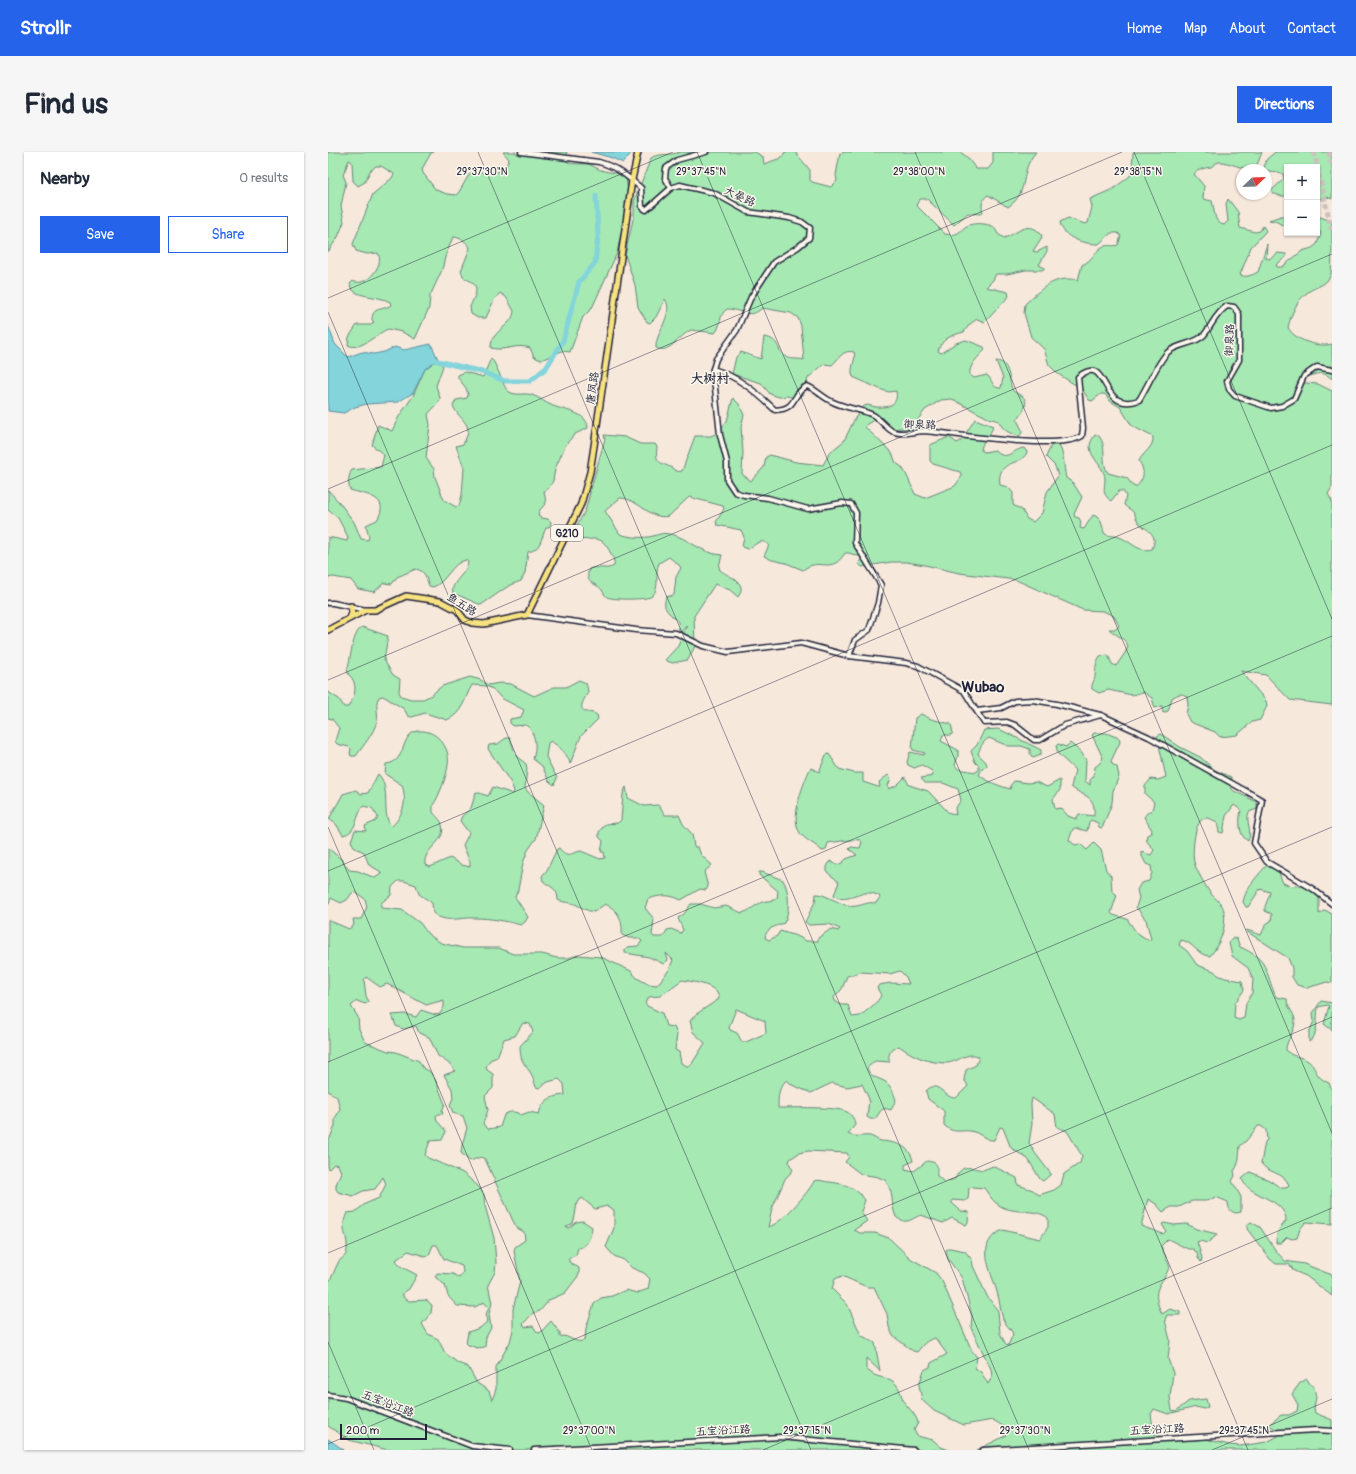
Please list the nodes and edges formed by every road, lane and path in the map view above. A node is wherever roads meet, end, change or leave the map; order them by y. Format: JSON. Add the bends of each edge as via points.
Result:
{"nodes":[{"id":1,"x":521,"y":152,"type":"edge"},
{"id":2,"x":638,"y":152,"type":"edge"},
{"id":3,"x":706,"y":152,"type":"edge"},
{"id":4,"x":632,"y":180,"type":"junction"},
{"id":5,"x":671,"y":188,"type":"junction"},
{"id":6,"x":713,"y":369,"type":"junction"},
{"id":7,"x":1332,"y":370,"type":"edge"},
{"id":8,"x":328,"y":604,"type":"edge"},
{"id":9,"x":351,"y":606,"type":"junction"},
{"id":10,"x":366,"y":610,"type":"junction"},
{"id":11,"x":527,"y":615,"type":"junction"},
{"id":12,"x":350,"y":618,"type":"junction"},
{"id":13,"x":328,"y":630,"type":"edge"},
{"id":14,"x":849,"y":656,"type":"junction"},
{"id":15,"x":977,"y":711,"type":"junction"},
{"id":16,"x":1101,"y":715,"type":"junction"},
{"id":17,"x":1332,"y":904,"type":"edge"},
{"id":18,"x":328,"y":1395,"type":"edge"},
{"id":19,"x":1332,"y":1431,"type":"edge"},
{"id":20,"x":510,"y":1450,"type":"edge"},
{"id":21,"x":534,"y":1450,"type":"edge"},
{"id":22,"x":914,"y":1450,"type":"edge"},
{"id":23,"x":983,"y":1450,"type":"edge"}],
"edges":[{"from":1,"to":4,"type":"street","via":[[599,162],[618,169]]},
{"from":2,"to":4,"type":"highway","name":"唐凤路","number":"G210"},
{"from":3,"to":5,"type":"street","via":[[677,160],[666,168],[665,178]]},
{"from":4,"to":5,"type":"street","via":[[641,188],[642,207],[646,210]]},
{"from":4,"to":11,"type":"highway","name":"唐凤路","number":"G210","via":[[588,478],[581,504]]},
{"from":5,"to":6,"type":"street","name":"大晏路","via":[[680,185],[714,193],[748,212],[789,218],[810,228],[809,238],[774,262],[751,297],[738,330],[716,359]]},
{"from":6,"to":7,"type":"street","name":"御泉路","via":[[730,374],[752,388],[775,410],[791,406],[799,390],[807,386],[832,402],[875,416],[892,431],[924,431],[1021,441],[1075,440],[1082,436],[1078,377],[1085,371],[1095,371],[1101,375],[1110,394],[1122,401],[1131,403],[1139,400],[1167,353],[1204,335],[1220,310],[1227,306],[1234,307],[1239,314],[1239,360],[1227,382],[1235,396],[1271,408],[1282,406],[1294,399],[1304,376],[1317,367]]},
{"from":6,"to":14,"type":"street","via":[[720,435],[727,462],[727,480],[735,492],[768,498],[808,510],[851,504],[856,513],[855,543],[881,585],[869,630],[855,640]]},
{"from":8,"to":9,"type":"street"},
{"from":9,"to":10,"type":"street"},
{"from":9,"to":12,"type":"highway"},
{"from":10,"to":11,"type":"highway","name":"鱼五路","via":[[375,610],[406,596],[440,601],[457,610],[465,620],[472,623],[484,624]]},
{"from":10,"to":12,"type":"highway"},
{"from":11,"to":14,"type":"street","via":[[636,630],[676,632],[703,646],[728,652],[801,643]]},
{"from":12,"to":13,"type":"highway"},
{"from":14,"to":15,"type":"street","via":[[918,666],[964,690]]},
{"from":15,"to":16,"type":"street","via":[[1001,708],[1015,701],[1032,700]]},
{"from":15,"to":16,"type":"street","via":[[984,723],[1007,722],[1034,740],[1040,740],[1065,725]]},
{"from":16,"to":17,"type":"street","via":[[1149,737],[1262,800],[1254,843],[1267,862],[1313,888]]},
{"from":18,"to":20,"type":"street","name":"五宝沿江路","via":[[346,1398],[472,1446]]},
{"from":19,"to":23,"type":"street","name":"五宝沿江路"},
{"from":21,"to":22,"type":"street","name":"五宝沿江路","via":[[781,1437]]}]}
